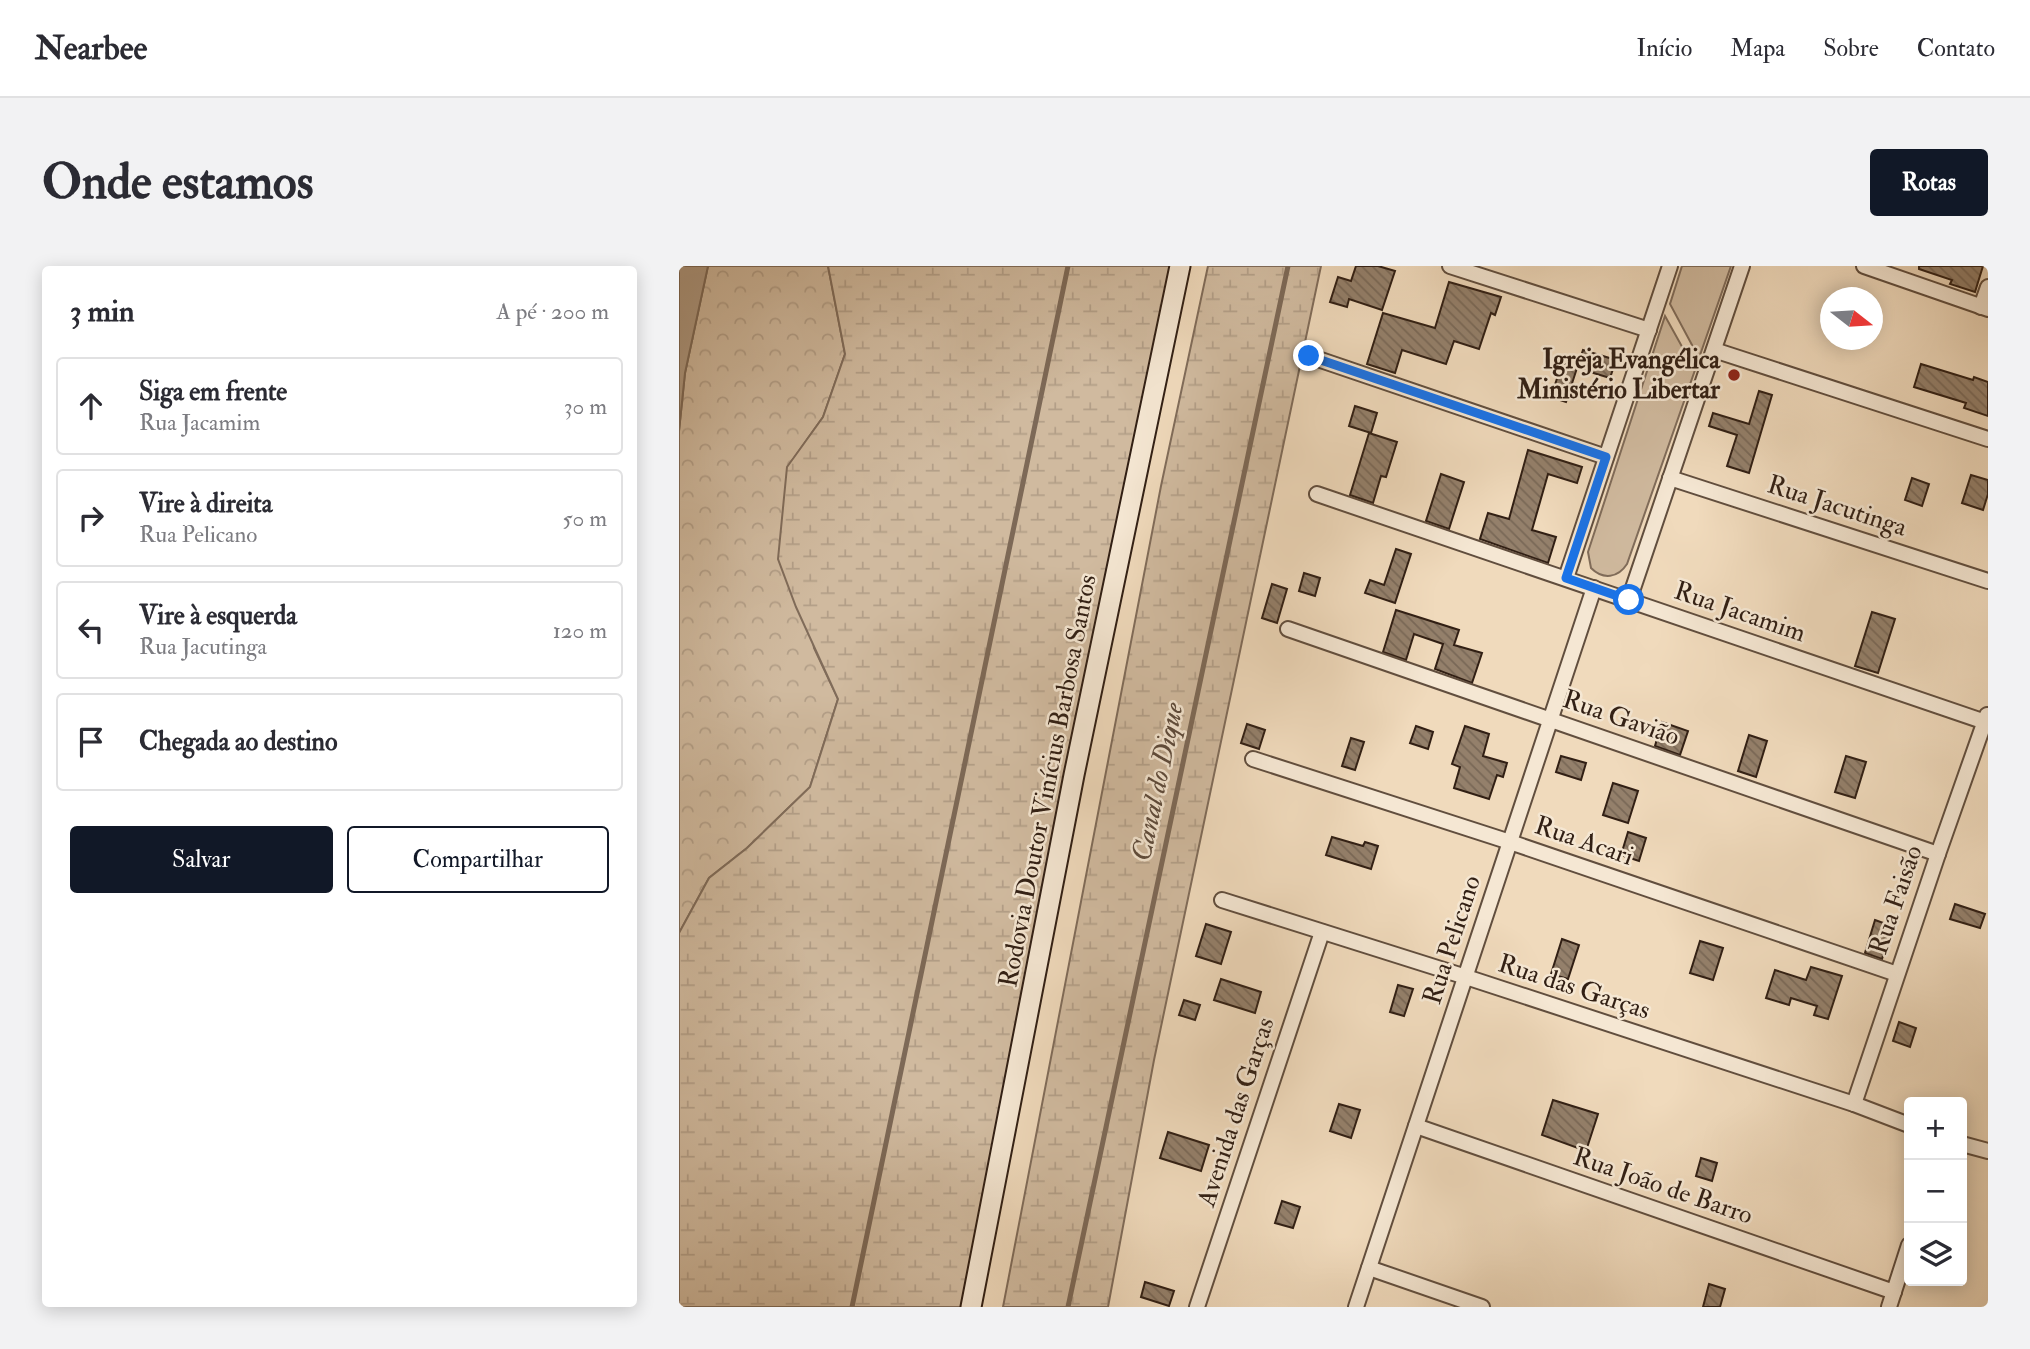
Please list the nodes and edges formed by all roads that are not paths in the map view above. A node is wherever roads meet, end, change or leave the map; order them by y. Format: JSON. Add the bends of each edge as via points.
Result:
{"nodes":[{"id":1,"x":1180,"y":266,"type":"edge"},
{"id":2,"x":1450,"y":266,"type":"edge"},
{"id":3,"x":1670,"y":266,"type":"edge"},
{"id":4,"x":1742,"y":266,"type":"edge"},
{"id":5,"x":1864,"y":266,"type":"edge"},
{"id":6,"x":1988,"y":288,"type":"edge"},
{"id":7,"x":1985,"y":308,"type":"edge"},
{"id":8,"x":1649,"y":330,"type":"junction"},
{"id":9,"x":1714,"y":351,"type":"junction"},
{"id":10,"x":1309,"y":356,"type":"dead end"},
{"id":11,"x":1988,"y":439,"type":"edge"},
{"id":12,"x":1606,"y":457,"type":"junction"},
{"id":13,"x":1670,"y":478,"type":"junction"},
{"id":14,"x":1317,"y":494,"type":"dead end"},
{"id":15,"x":1566,"y":578,"type":"junction"},
{"id":16,"x":1988,"y":581,"type":"edge"},
{"id":17,"x":1594,"y":588,"type":"junction"},
{"id":18,"x":1629,"y":600,"type":"junction"},
{"id":19,"x":1288,"y":629,"type":"dead end"},
{"id":20,"x":1550,"y":719,"type":"junction"},
{"id":21,"x":1987,"y":719,"type":"edge"},
{"id":22,"x":1253,"y":759,"type":"dead end"},
{"id":23,"x":1510,"y":842,"type":"junction"},
{"id":24,"x":1938,"y":854,"type":"junction"},
{"id":25,"x":1222,"y":900,"type":"dead end"},
{"id":26,"x":1322,"y":932,"type":"junction"},
{"id":27,"x":1897,"y":974,"type":"junction"},
{"id":28,"x":1466,"y":977,"type":"junction"},
{"id":29,"x":1854,"y":1104,"type":"junction"},
{"id":30,"x":1904,"y":1123,"type":"edge"},
{"id":31,"x":1416,"y":1126,"type":"junction"},
{"id":32,"x":1967,"y":1145,"type":"edge"},
{"id":33,"x":1988,"y":1150,"type":"edge"},
{"id":34,"x":1904,"y":1261,"type":"edge"},
{"id":35,"x":1369,"y":1268,"type":"junction"},
{"id":36,"x":1894,"y":1292,"type":"junction"},
{"id":37,"x":971,"y":1307,"type":"edge"},
{"id":38,"x":1197,"y":1307,"type":"edge"},
{"id":39,"x":1356,"y":1307,"type":"edge"},
{"id":40,"x":1482,"y":1307,"type":"edge"},
{"id":41,"x":1889,"y":1307,"type":"edge"}],
"edges":[{"from":1,"to":37,"type":"main road","name":"Rodovia Doutor Vinícius Barbosa Santos","via":[[1074,775]]},
{"from":2,"to":8,"type":"street"},
{"from":3,"to":8,"type":"street"},
{"from":4,"to":9,"type":"street"},
{"from":5,"to":7,"type":"street"},
{"from":6,"to":7,"type":"street"},
{"from":8,"to":12,"type":"street"},
{"from":9,"to":11,"type":"street"},
{"from":9,"to":13,"type":"street"},
{"from":10,"to":12,"type":"street"},
{"from":12,"to":15,"type":"street"},
{"from":13,"to":16,"type":"street","name":"Rua Jacutinga"},
{"from":13,"to":18,"type":"street"},
{"from":14,"to":15,"type":"street","name":"Rua Jacamim"},
{"from":15,"to":17,"type":"street","name":"Rua Jacamim"},
{"from":17,"to":18,"type":"street","name":"Rua Jacamim"},
{"from":17,"to":20,"type":"street","name":"Rua Pelicano"},
{"from":18,"to":21,"type":"street","name":"Rua Jacamim"},
{"from":19,"to":20,"type":"street","name":"Rua Gavião"},
{"from":20,"to":23,"type":"street","name":"Rua Pelicano"},
{"from":20,"to":24,"type":"street","name":"Rua Gavião"},
{"from":21,"to":24,"type":"street","name":"Rua Faisão"},
{"from":22,"to":23,"type":"street","name":"Rua Acari"},
{"from":23,"to":27,"type":"street","name":"Rua Acari"},
{"from":23,"to":28,"type":"street","name":"Rua Pelicano"},
{"from":24,"to":27,"type":"street","name":"Rua Faisão"},
{"from":25,"to":26,"type":"street","name":"Rua das Garças"},
{"from":26,"to":28,"type":"street","name":"Rua das Garças"},
{"from":26,"to":38,"type":"street","name":"Avenida das Garças"},
{"from":27,"to":29,"type":"street","name":"Rua Faisão"},
{"from":28,"to":29,"type":"street","name":"Rua das Garças"},
{"from":28,"to":31,"type":"street","name":"Rua Pelicano"},
{"from":29,"to":30,"type":"street","name":"Rua das Garças"},
{"from":31,"to":35,"type":"street","name":"Rua Pelicano"},
{"from":31,"to":36,"type":"street","name":"Rua João de Barro"},
{"from":32,"to":33,"type":"street"},
{"from":34,"to":36,"type":"street"},
{"from":35,"to":39,"type":"street","name":"Rua Pelicano"},
{"from":35,"to":40,"type":"street"},
{"from":36,"to":41,"type":"street"}]}
